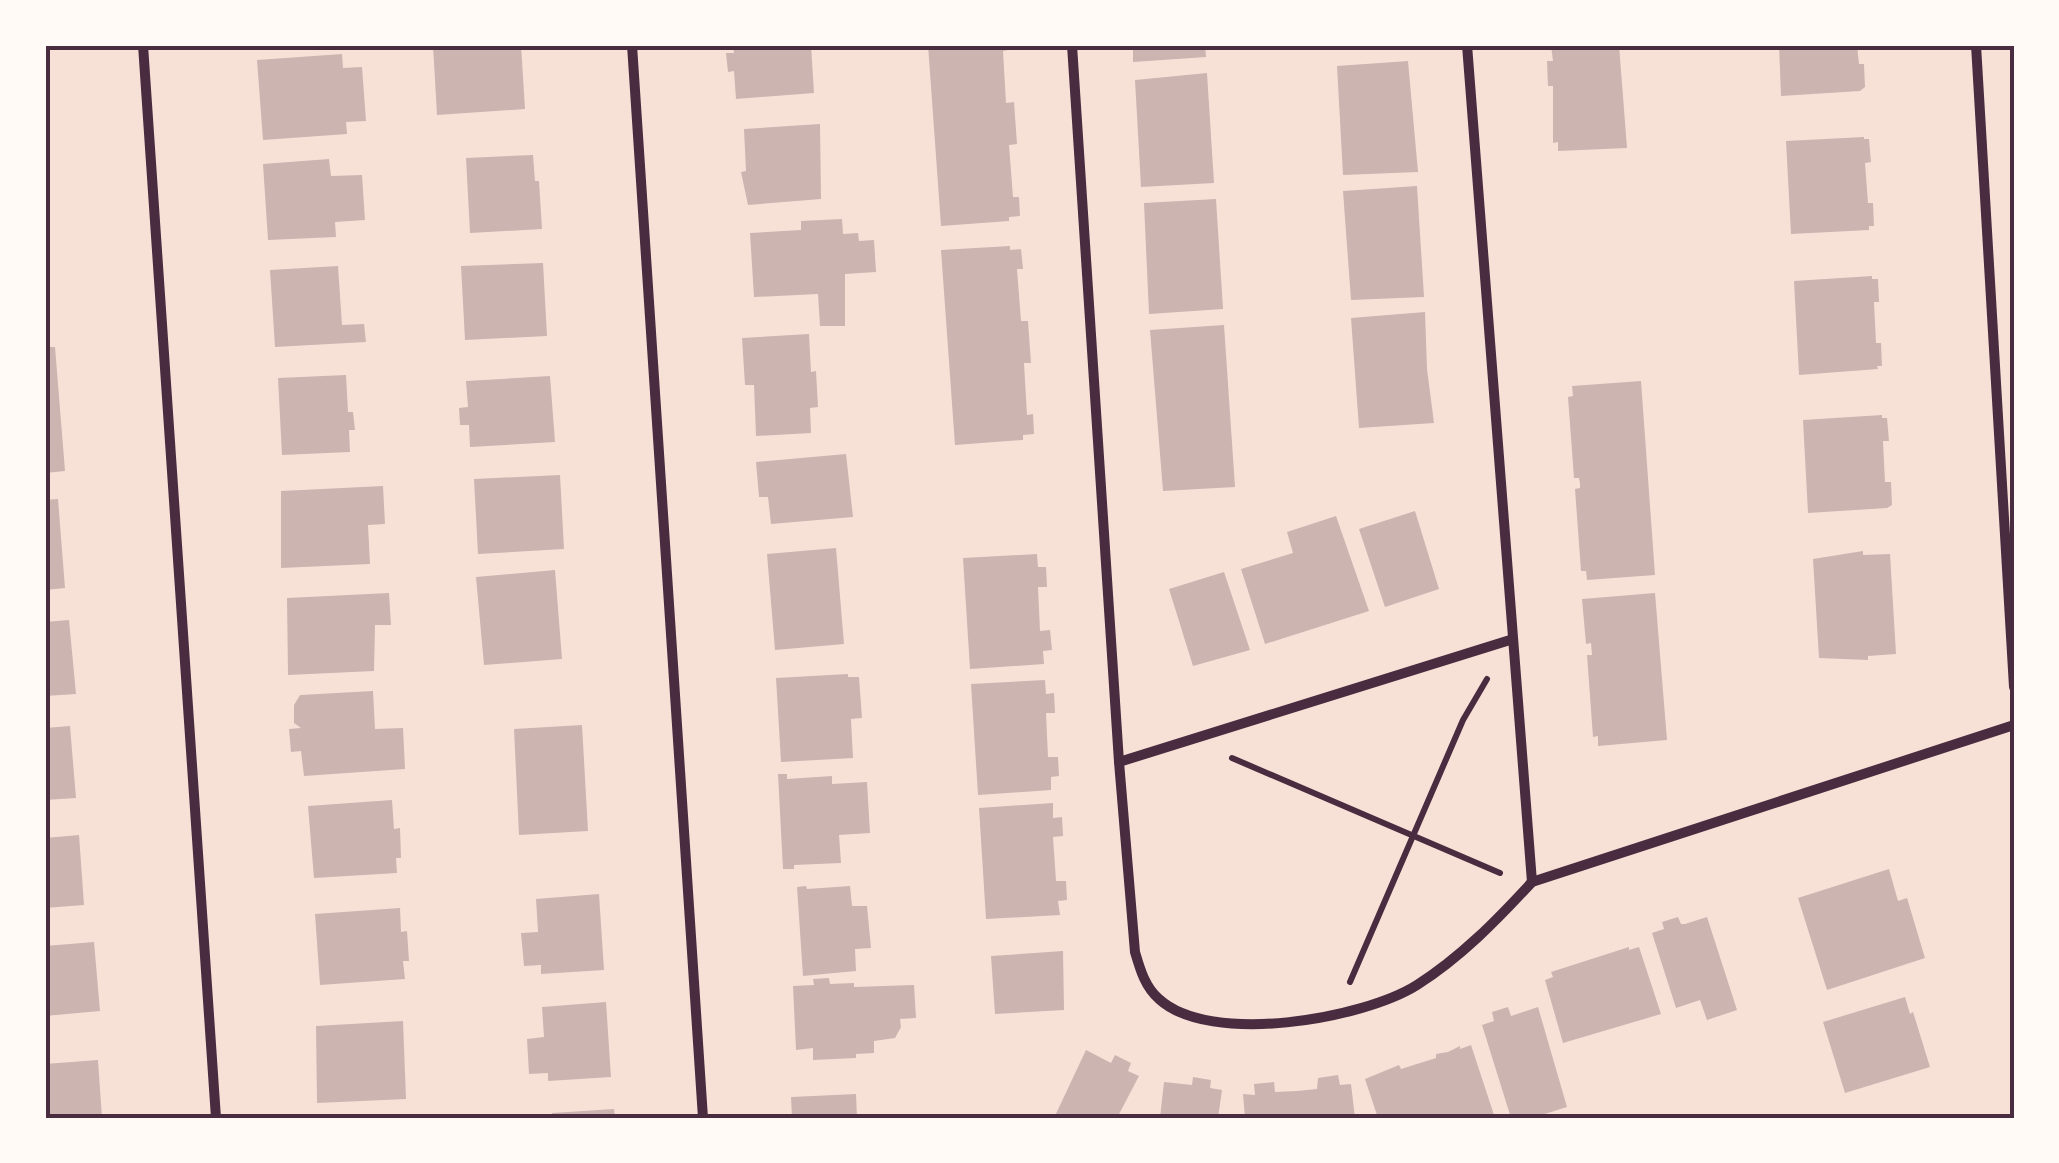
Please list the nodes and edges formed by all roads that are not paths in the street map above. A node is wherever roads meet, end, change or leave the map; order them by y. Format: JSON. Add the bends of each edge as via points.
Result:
{"nodes":[{"id":1,"x":143,"y":45,"type":"edge"},
{"id":2,"x":632,"y":45,"type":"edge"},
{"id":3,"x":1072,"y":45,"type":"edge"},
{"id":4,"x":1467,"y":45,"type":"edge"},
{"id":5,"x":1976,"y":45,"type":"edge"},
{"id":6,"x":1510,"y":640,"type":"junction"},
{"id":7,"x":2014,"y":687,"type":"edge"},
{"id":8,"x":2014,"y":725,"type":"edge"},
{"id":9,"x":1119,"y":762,"type":"junction"},
{"id":10,"x":1530,"y":884,"type":"junction"},
{"id":11,"x":216,"y":1118,"type":"edge"},
{"id":12,"x":703,"y":1118,"type":"edge"}],
"edges":[{"from":1,"to":11,"type":"street"},
{"from":2,"to":12,"type":"street"},
{"from":3,"to":9,"type":"street"},
{"from":4,"to":6,"type":"street"},
{"from":5,"to":7,"type":"street"},
{"from":6,"to":9,"type":"street"},
{"from":6,"to":10,"type":"street"},
{"from":8,"to":10,"type":"street"},
{"from":9,"to":10,"type":"street","via":[[1135,952],[1158,1000],[1184,1014],[1287,1024],[1350,1013],[1415,986],[1479,938]]}]}
